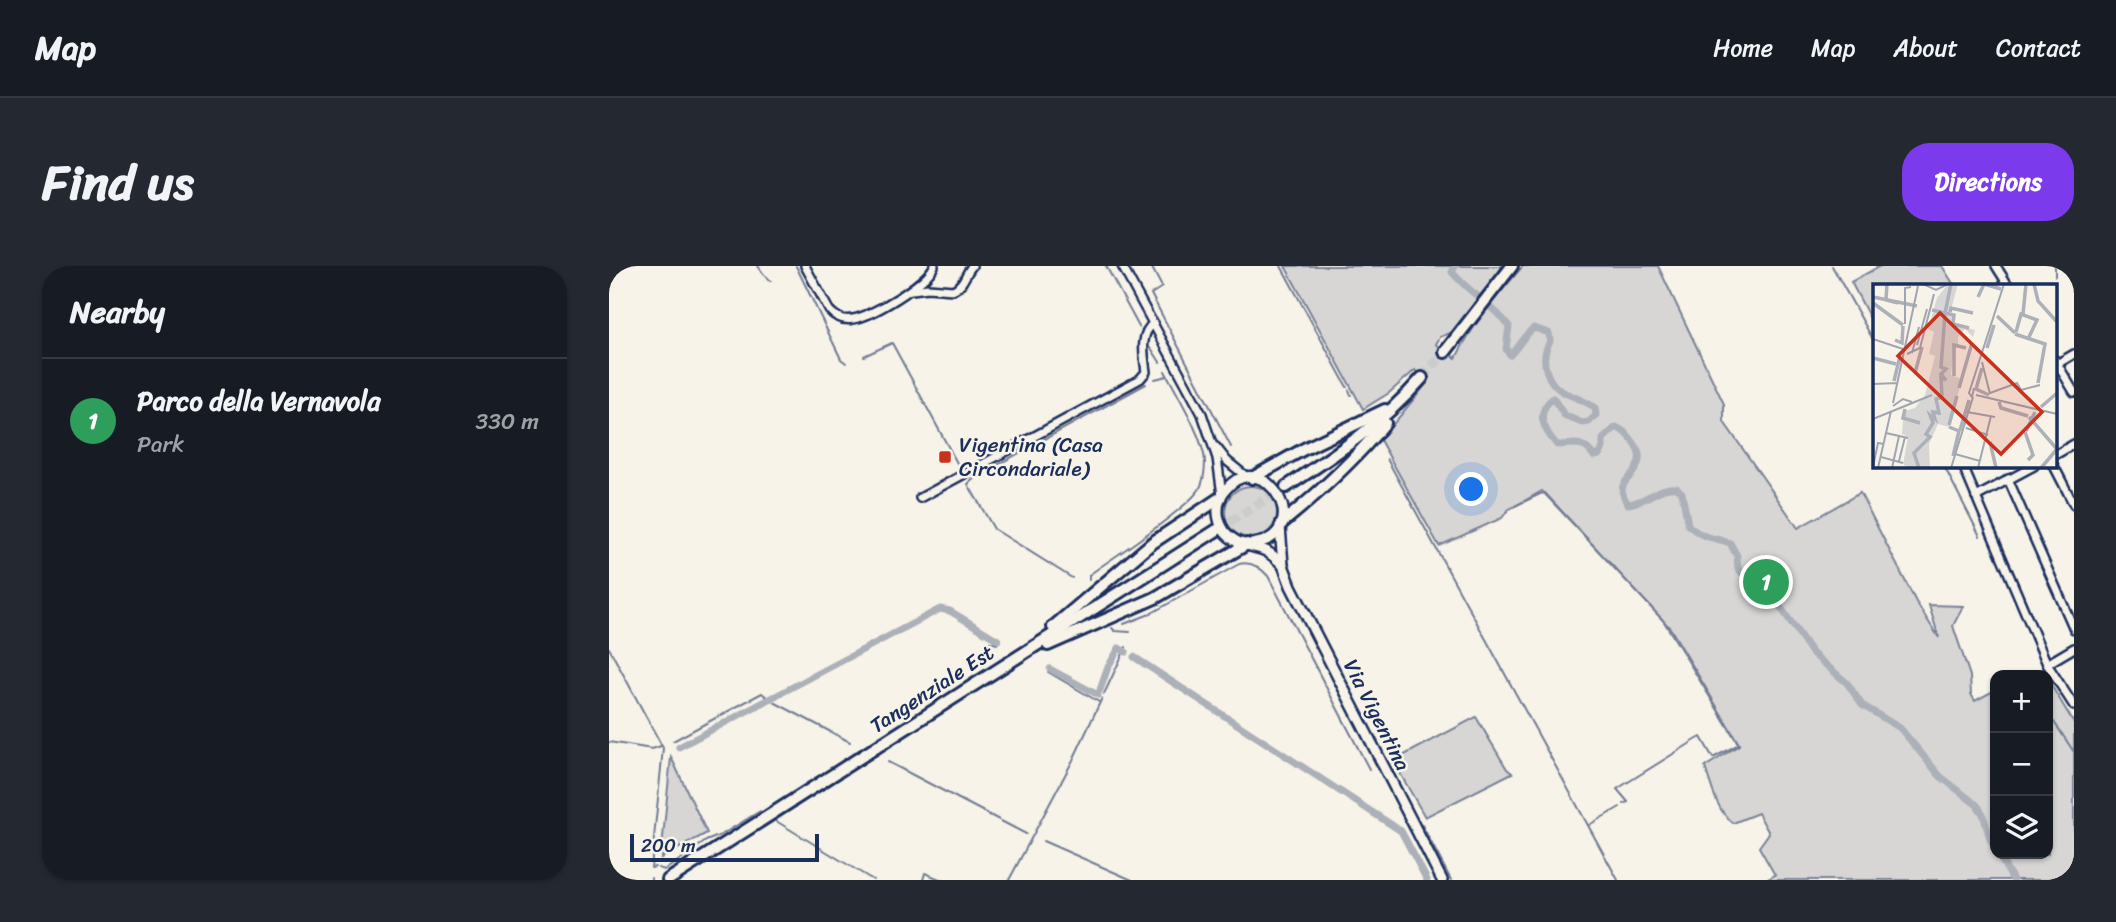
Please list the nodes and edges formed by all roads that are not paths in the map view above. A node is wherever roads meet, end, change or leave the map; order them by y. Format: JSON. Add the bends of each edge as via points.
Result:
{"nodes":[{"id":1,"x":805,"y":266,"type":"edge"},
{"id":2,"x":972,"y":266,"type":"edge"},
{"id":3,"x":1122,"y":266,"type":"edge"},
{"id":4,"x":1996,"y":266,"type":"edge"},
{"id":5,"x":933,"y":269,"type":"edge"},
{"id":6,"x":964,"y":270,"type":"edge"},
{"id":7,"x":1509,"y":270,"type":"edge"},
{"id":8,"x":2007,"y":284,"type":"edge"},
{"id":9,"x":939,"y":288,"type":"junction"},
{"id":10,"x":912,"y":290,"type":"junction"},
{"id":11,"x":1154,"y":323,"type":"junction"},
{"id":12,"x":1160,"y":335,"type":"junction"},
{"id":13,"x":1144,"y":352,"type":"junction"},
{"id":14,"x":1445,"y":352,"type":"tunnel mouth"},
{"id":15,"x":2074,"y":354,"type":"edge"},
{"id":16,"x":2057,"y":362,"type":"edge"},
{"id":17,"x":2057,"y":364,"type":"edge"},
{"id":18,"x":1422,"y":378,"type":"tunnel mouth"},
{"id":19,"x":2074,"y":391,"type":"edge"},
{"id":20,"x":1403,"y":400,"type":"junction"},
{"id":21,"x":1214,"y":444,"type":"junction"},
{"id":22,"x":2074,"y":444,"type":"edge"},
{"id":23,"x":2057,"y":454,"type":"edge"},
{"id":24,"x":1963,"y":467,"type":"edge"},
{"id":25,"x":2032,"y":467,"type":"edge"},
{"id":26,"x":2055,"y":467,"type":"edge"},
{"id":27,"x":1250,"y":478,"type":"junction"},
{"id":28,"x":2008,"y":479,"type":"junction"},
{"id":29,"x":1286,"y":486,"type":"tunnel mouth"},
{"id":30,"x":1221,"y":497,"type":"junction"},
{"id":31,"x":1976,"y":497,"type":"junction"},
{"id":32,"x":920,"y":498,"type":"dead end"},
{"id":33,"x":2074,"y":505,"type":"edge"},
{"id":34,"x":1281,"y":525,"type":"junction"},
{"id":35,"x":1217,"y":530,"type":"tunnel mouth"},
{"id":36,"x":1249,"y":544,"type":"junction"},
{"id":37,"x":1283,"y":565,"type":"junction"},
{"id":38,"x":2074,"y":629,"type":"edge"},
{"id":39,"x":2074,"y":648,"type":"edge"},
{"id":40,"x":2047,"y":664,"type":"junction"},
{"id":41,"x":983,"y":679,"type":"junction"},
{"id":42,"x":2074,"y":706,"type":"edge"},
{"id":43,"x":668,"y":880,"type":"edge"},
{"id":44,"x":1442,"y":880,"type":"edge"}],
"edges":[{"from":1,"to":10,"type":"street","via":[[829,310],[843,320],[856,319]]},
{"from":2,"to":6,"type":"street"},
{"from":3,"to":11,"type":"street","name":"Via Vigentina"},
{"from":4,"to":8,"type":"street"},
{"from":5,"to":9,"type":"street","via":[[933,281]]},
{"from":5,"to":10,"type":"street"},
{"from":6,"to":9,"type":"street","via":[[958,288]]},
{"from":7,"to":14,"type":"highway"},
{"from":9,"to":10,"type":"street"},
{"from":11,"to":12,"type":"street","name":"Via Vigentina"},
{"from":11,"to":13,"type":"street","via":[[1149,326]]},
{"from":12,"to":13,"type":"street"},
{"from":12,"to":21,"type":"street","name":"Via Vigentina"},
{"from":13,"to":32,"type":"street","via":[[1146,372],[1140,379]]},
{"from":15,"to":16,"type":"street"},
{"from":17,"to":19,"type":"street"},
{"from":18,"to":20,"type":"highway"},
{"from":20,"to":27,"type":"highway"},
{"from":20,"to":29,"type":"highway","via":[[1363,435]]},
{"from":20,"to":34,"type":"highway","via":[[1358,456]]},
{"from":21,"to":27,"type":"street","name":"Via Vigentina"},
{"from":21,"to":30,"type":"street","name":"Via Vigentina"},
{"from":22,"to":23,"type":"street"},
{"from":24,"to":31,"type":"street"},
{"from":25,"to":28,"type":"street"},
{"from":26,"to":33,"type":"street"},
{"from":27,"to":30,"type":"main road","via":[[1232,483]]},
{"from":27,"to":34,"type":"main road","name":"Via Vigentina","via":[[1267,482],[1279,494],[1284,510]]},
{"from":28,"to":31,"type":"street"},
{"from":28,"to":38,"type":"street"},
{"from":30,"to":36,"type":"main road","name":"Via Vigentina","via":[[1220,524],[1233,539]]},
{"from":30,"to":41,"type":"highway","via":[[1152,543],[1064,619]]},
{"from":31,"to":40,"type":"street"},
{"from":34,"to":36,"type":"main road","via":[[1270,538]]},
{"from":34,"to":37,"type":"main road","name":"Via Vigentina"},
{"from":35,"to":41,"type":"highway","name":"Tangenziale Est"},
{"from":36,"to":37,"type":"main road","name":"Via Vigentina"},
{"from":36,"to":41,"type":"highway","via":[[1155,598],[1085,627]]},
{"from":37,"to":44,"type":"main road","name":"Via Vigentina"},
{"from":39,"to":40,"type":"street"},
{"from":40,"to":42,"type":"street"},
{"from":41,"to":43,"type":"highway","name":"Tangenziale Est"}]}
